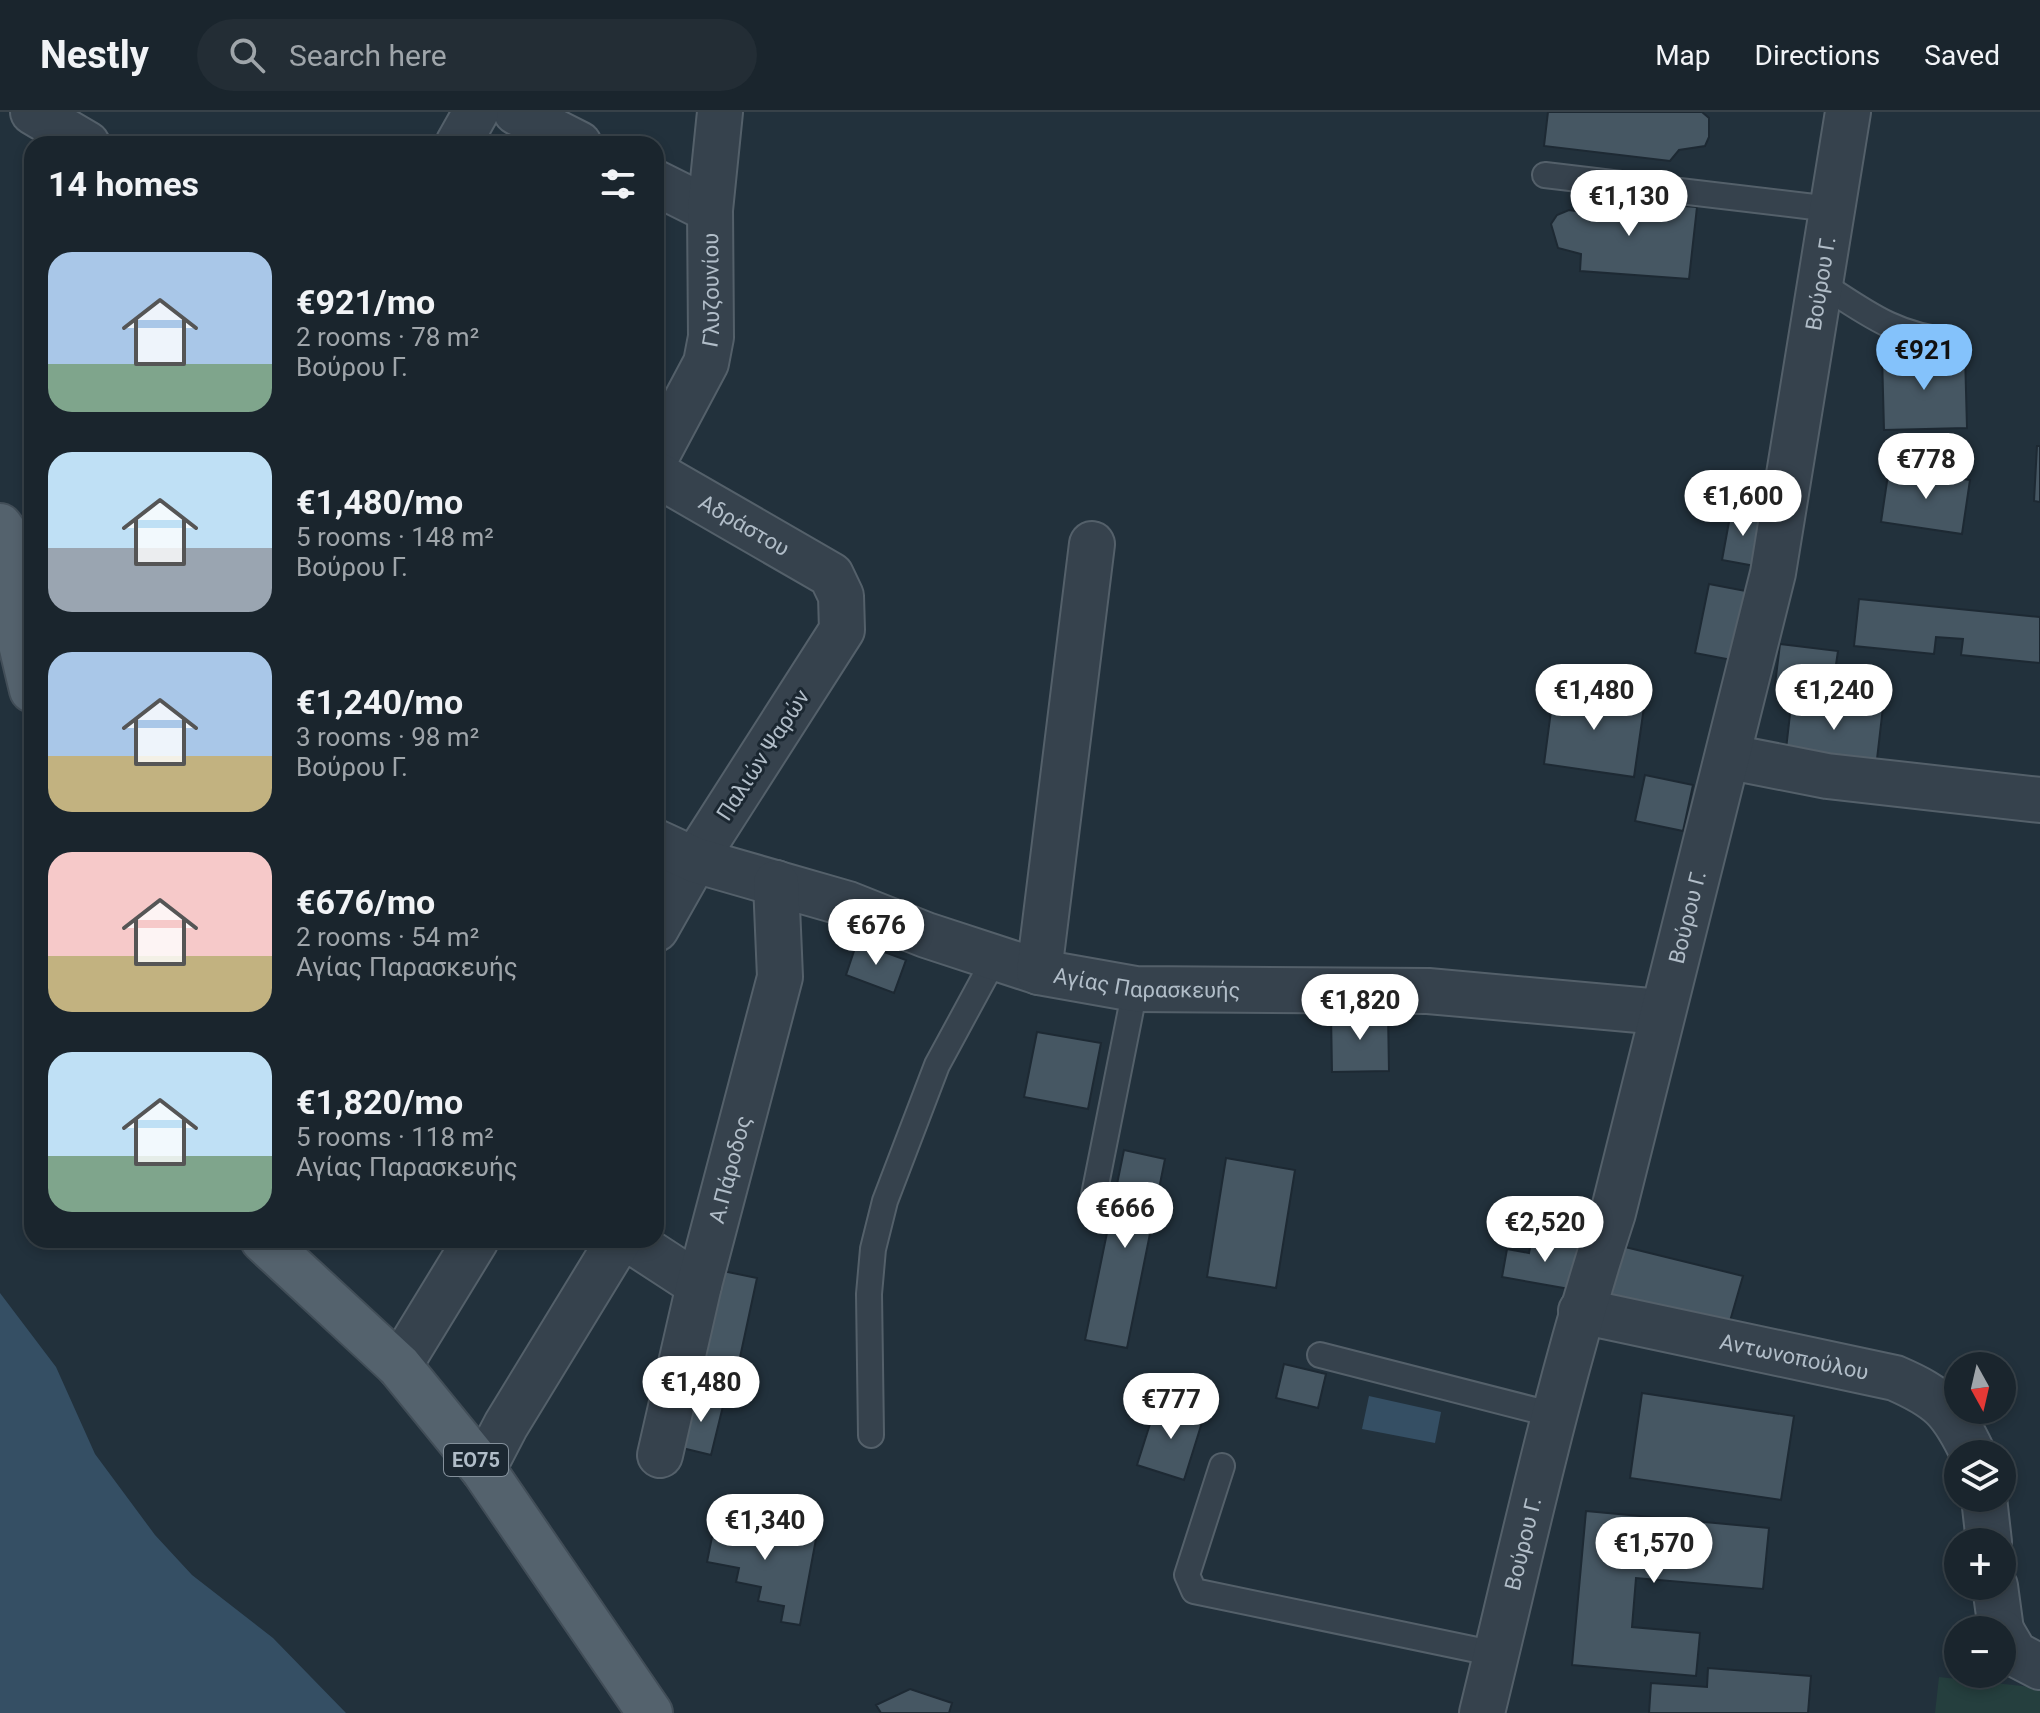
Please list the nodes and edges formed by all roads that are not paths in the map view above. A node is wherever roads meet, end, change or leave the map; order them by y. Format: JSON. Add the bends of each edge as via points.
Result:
{"nodes":[{"id":1,"x":33,"y":112,"type":"edge"},
{"id":2,"x":476,"y":112,"type":"edge"},
{"id":3,"x":516,"y":112,"type":"edge"},
{"id":4,"x":720,"y":112,"type":"edge"},
{"id":5,"x":1848,"y":112,"type":"edge"},
{"id":6,"x":79,"y":134,"type":"edge"},
{"id":7,"x":462,"y":136,"type":"edge"},
{"id":8,"x":563,"y":136,"type":"edge"},
{"id":9,"x":1545,"y":175,"type":"dead end"},
{"id":10,"x":664,"y":187,"type":"edge"},
{"id":11,"x":1831,"y":209,"type":"junction"},
{"id":12,"x":710,"y":210,"type":"junction"},
{"id":13,"x":1819,"y":282,"type":"junction"},
{"id":14,"x":1951,"y":341,"type":"dead end"},
{"id":15,"x":664,"y":442,"type":"edge"},
{"id":16,"x":664,"y":479,"type":"edge"},
{"id":17,"x":1092,"y":544,"type":"dead end"},
{"id":18,"x":14,"y":560,"type":"edge"},
{"id":19,"x":831,"y":575,"type":"joint"},
{"id":20,"x":24,"y":657,"type":"edge"},
{"id":21,"x":1730,"y":757,"type":"junction"},
{"id":22,"x":2040,"y":800,"type":"edge"},
{"id":23,"x":664,"y":846,"type":"edge"},
{"id":24,"x":695,"y":860,"type":"junction"},
{"id":25,"x":776,"y":883,"type":"junction"},
{"id":26,"x":664,"y":915,"type":"edge"},
{"id":27,"x":995,"y":958,"type":"junction"},
{"id":28,"x":1039,"y":972,"type":"junction"},
{"id":29,"x":1135,"y":989,"type":"junction"},
{"id":30,"x":1661,"y":1012,"type":"junction"},
{"id":31,"x":1094,"y":1195,"type":"dead end"},
{"id":32,"x":272,"y":1248,"type":"edge"},
{"id":33,"x":471,"y":1248,"type":"edge"},
{"id":34,"x":614,"y":1248,"type":"edge"},
{"id":35,"x":642,"y":1248,"type":"edge"},
{"id":36,"x":699,"y":1285,"type":"junction"},
{"id":37,"x":1581,"y":1311,"type":"junction"},
{"id":38,"x":1320,"y":1355,"type":"dead end"},
{"id":39,"x":399,"y":1366,"type":"junction"},
{"id":40,"x":1554,"y":1415,"type":"junction"},
{"id":41,"x":871,"y":1435,"type":"dead end"},
{"id":42,"x":1966,"y":1440,"type":"edge"},
{"id":43,"x":660,"y":1455,"type":"dead end"},
{"id":44,"x":1222,"y":1466,"type":"dead end"},
{"id":45,"x":483,"y":1469,"type":"junction"},
{"id":46,"x":1496,"y":1654,"type":"junction"},
{"id":47,"x":2016,"y":1655,"type":"edge"},
{"id":48,"x":2040,"y":1667,"type":"edge"},
{"id":49,"x":650,"y":1713,"type":"edge"},
{"id":50,"x":1482,"y":1713,"type":"edge"}],
"edges":[{"from":1,"to":6,"type":"street"},
{"from":2,"to":7,"type":"street"},
{"from":3,"to":8,"type":"street"},
{"from":4,"to":12,"type":"street","name":"Γλυζουνίου"},
{"from":5,"to":11,"type":"street","name":"Βούρου Γ."},
{"from":9,"to":11,"type":"lane"},
{"from":10,"to":12,"type":"street"},
{"from":11,"to":13,"type":"street","name":"Βούρου Γ."},
{"from":12,"to":15,"type":"street","name":"Γλυζουνίου","via":[[711,337],[706,363]]},
{"from":13,"to":14,"type":"lane","via":[[1887,327],[1920,339]]},
{"from":13,"to":21,"type":"street","name":"Βούρου Γ.","via":[[1773,573]]},
{"from":16,"to":19,"type":"street","name":"Αδράστου"},
{"from":17,"to":28,"type":"street"},
{"from":18,"to":20,"type":"main road"},
{"from":19,"to":24,"type":"street","name":"Παλιών Ψαρών","via":[[841,596],[842,630]]},
{"from":21,"to":22,"type":"street","via":[[1827,776]]},
{"from":21,"to":30,"type":"street","name":"Βούρου Γ."},
{"from":23,"to":24,"type":"street","name":"Αγίας Παρασκευής"},
{"from":24,"to":25,"type":"street","name":"Αγίας Παρασκευής"},
{"from":24,"to":26,"type":"street","name":"Παλιών Ψαρών"},
{"from":25,"to":27,"type":"street","name":"Αγίας Παρασκευής"},
{"from":25,"to":36,"type":"street","name":"Α.Πάροδος","via":[[780,977]]},
{"from":27,"to":28,"type":"street","name":"Αγίας Παρασκευής"},
{"from":27,"to":41,"type":"lane","via":[[937,1065],[885,1201],[869,1294]]},
{"from":28,"to":29,"type":"street","name":"Αγίας Παρασκευής"},
{"from":29,"to":30,"type":"street","name":"Αγίας Παρασκευής","via":[[1428,991]]},
{"from":29,"to":31,"type":"lane"},
{"from":30,"to":37,"type":"street","name":"Βούρου Γ.","via":[[1613,1213]]},
{"from":32,"to":39,"type":"main road","number":"ΕΟ75"},
{"from":33,"to":39,"type":"street"},
{"from":34,"to":45,"type":"street"},
{"from":35,"to":36,"type":"street"},
{"from":36,"to":43,"type":"street","name":"Α.Πάροδος"},
{"from":37,"to":40,"type":"street","name":"Βούρου Γ."},
{"from":37,"to":42,"type":"street","name":"Αντωνοπούλου","via":[[1895,1378],[1927,1392],[1955,1417]]},
{"from":38,"to":40,"type":"lane"},
{"from":39,"to":45,"type":"main road","number":"ΕΟ75"},
{"from":40,"to":46,"type":"street","name":"Βούρου Γ."},
{"from":44,"to":46,"type":"lane","via":[[1187,1575],[1194,1591]]},
{"from":45,"to":49,"type":"main road","number":"ΕΟ75"},
{"from":46,"to":50,"type":"street","name":"Βούρου Γ."},
{"from":47,"to":48,"type":"street"}]}
